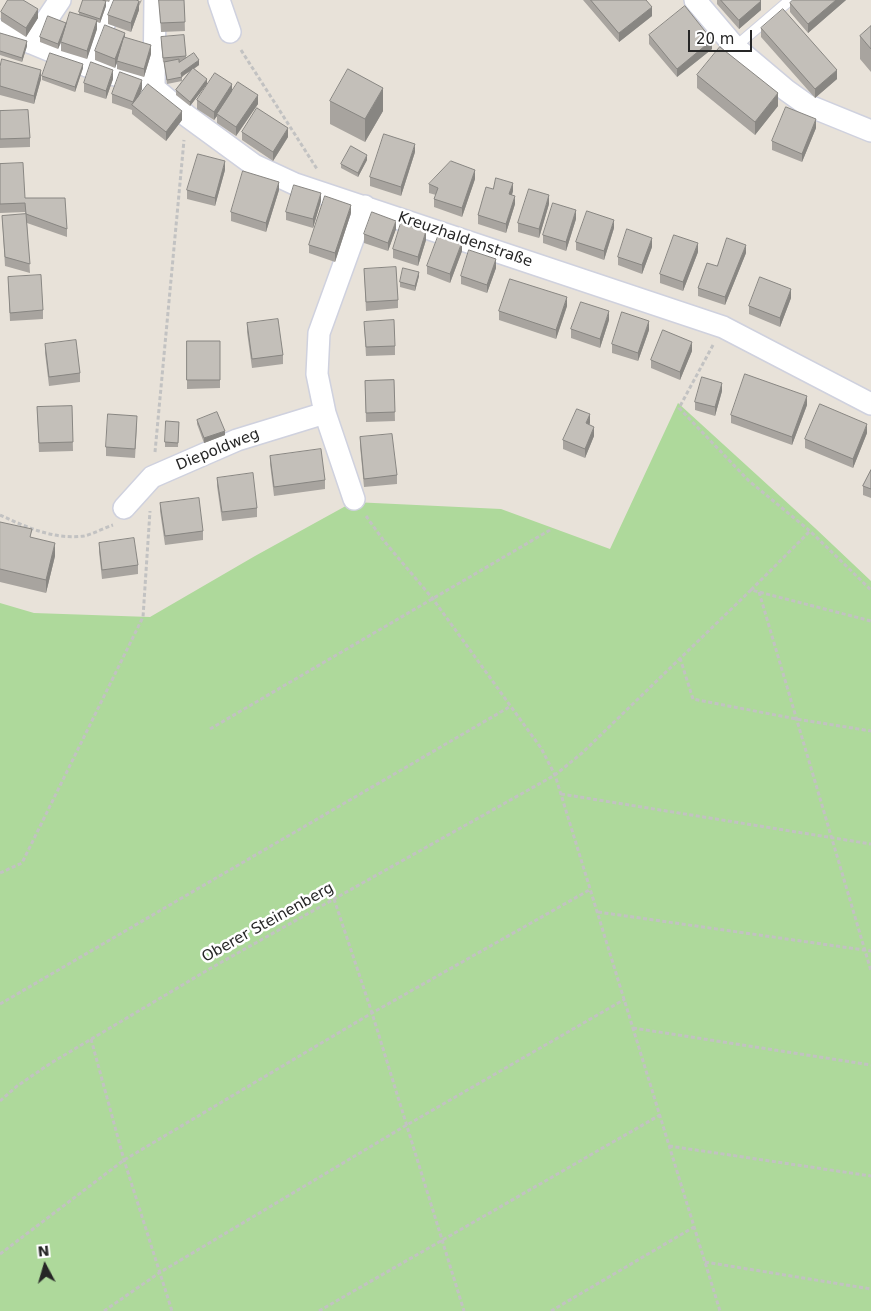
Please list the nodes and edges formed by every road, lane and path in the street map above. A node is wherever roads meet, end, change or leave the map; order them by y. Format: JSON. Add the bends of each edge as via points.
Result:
{"nodes":[{"id":1,"x":60,"y":0,"type":"edge"},
{"id":2,"x":114,"y":0,"type":"edge"},
{"id":3,"x":155,"y":0,"type":"edge"},
{"id":4,"x":219,"y":0,"type":"edge"},
{"id":5,"x":695,"y":0,"type":"edge"},
{"id":6,"x":790,"y":0,"type":"edge"},
{"id":7,"x":0,"y":30,"type":"edge"},
{"id":8,"x":230,"y":32,"type":"joint"},
{"id":9,"x":31,"y":43,"type":"junction"},
{"id":10,"x":735,"y":47,"type":"junction"},
{"id":11,"x":87,"y":66,"type":"junction"},
{"id":12,"x":154,"y":88,"type":"junction"},
{"id":13,"x":871,"y":132,"type":"edge"},
{"id":14,"x":332,"y":196,"type":"junction"},
{"id":15,"x":365,"y":206,"type":"junction"},
{"id":16,"x":723,"y":327,"type":"junction"},
{"id":17,"x":871,"y":404,"type":"edge"},
{"id":18,"x":325,"y":413,"type":"junction"},
{"id":19,"x":354,"y":498,"type":"joint"},
{"id":20,"x":124,"y":508,"type":"joint"},
{"id":21,"x":0,"y":515,"type":"edge"},
{"id":22,"x":550,"y":530,"type":"dead end"},
{"id":23,"x":810,"y":531,"type":"junction"},
{"id":24,"x":751,"y":590,"type":"junction"},
{"id":25,"x":871,"y":590,"type":"edge"},
{"id":26,"x":758,"y":592,"type":"junction"},
{"id":27,"x":433,"y":600,"type":"junction"},
{"id":28,"x":871,"y":621,"type":"edge"},
{"id":29,"x":680,"y":658,"type":"junction"},
{"id":30,"x":511,"y":706,"type":"junction"},
{"id":31,"x":796,"y":719,"type":"junction"},
{"id":32,"x":210,"y":729,"type":"dead end"},
{"id":33,"x":871,"y":732,"type":"edge"},
{"id":34,"x":555,"y":775,"type":"junction"},
{"id":35,"x":561,"y":794,"type":"junction"},
{"id":36,"x":830,"y":839,"type":"junction"},
{"id":37,"x":871,"y":844,"type":"edge"},
{"id":38,"x":591,"y":889,"type":"junction"},
{"id":39,"x":334,"y":899,"type":"junction"},
{"id":40,"x":598,"y":912,"type":"junction"},
{"id":41,"x":865,"y":950,"type":"junction"},
{"id":42,"x":871,"y":951,"type":"edge"},
{"id":43,"x":871,"y":971,"type":"edge"},
{"id":44,"x":624,"y":999,"type":"junction"},
{"id":45,"x":0,"y":1004,"type":"edge"},
{"id":46,"x":372,"y":1013,"type":"junction"},
{"id":47,"x":633,"y":1028,"type":"junction"},
{"id":48,"x":91,"y":1039,"type":"junction"},
{"id":49,"x":871,"y":1065,"type":"edge"},
{"id":50,"x":0,"y":1102,"type":"edge"},
{"id":51,"x":660,"y":1115,"type":"junction"},
{"id":52,"x":405,"y":1126,"type":"junction"},
{"id":53,"x":669,"y":1146,"type":"junction"},
{"id":54,"x":124,"y":1160,"type":"junction"},
{"id":55,"x":871,"y":1176,"type":"edge"},
{"id":56,"x":694,"y":1227,"type":"junction"},
{"id":57,"x":442,"y":1240,"type":"junction"},
{"id":58,"x":0,"y":1254,"type":"edge"},
{"id":59,"x":705,"y":1262,"type":"junction"},
{"id":60,"x":159,"y":1273,"type":"junction"},
{"id":61,"x":871,"y":1289,"type":"edge"},
{"id":62,"x":104,"y":1311,"type":"edge"},
{"id":63,"x":172,"y":1311,"type":"edge"},
{"id":64,"x":319,"y":1311,"type":"edge"},
{"id":65,"x":464,"y":1311,"type":"edge"},
{"id":66,"x":551,"y":1311,"type":"edge"},
{"id":67,"x":720,"y":1311,"type":"edge"}],
"edges":[{"from":1,"to":9,"type":"street"},
{"from":2,"to":11,"type":"street"},
{"from":3,"to":12,"type":"street"},
{"from":4,"to":8,"type":"street"},
{"from":5,"to":10,"type":"street"},
{"from":6,"to":10,"type":"lane"},
{"from":7,"to":9,"type":"street"},
{"from":8,"to":14,"type":"path"},
{"from":9,"to":11,"type":"street"},
{"from":10,"to":13,"type":"street","via":[[807,105]]},
{"from":11,"to":12,"type":"street"},
{"from":12,"to":14,"type":"street","name":"Kreuzhaldenstraße","via":[[254,165],[295,184]]},
{"from":14,"to":15,"type":"street","name":"Kreuzhaldenstraße"},
{"from":15,"to":16,"type":"street","name":"Kreuzhaldenstraße"},
{"from":15,"to":18,"type":"street","via":[[319,334],[317,374]]},
{"from":16,"to":17,"type":"street","name":"Kreuzhaldenstraße"},
{"from":16,"to":23,"type":"path","via":[[679,408],[749,481]]},
{"from":18,"to":19,"type":"street"},
{"from":18,"to":20,"type":"street","name":"Diepoldweg","via":[[237,440],[152,477]]},
{"from":19,"to":27,"type":"path","via":[[384,542]]},
{"from":20,"to":21,"type":"path","via":[[119,522],[86,536],[45,534]]},
{"from":22,"to":27,"type":"path"},
{"from":23,"to":24,"type":"path","name":"Oberer Steinenberg"},
{"from":23,"to":25,"type":"path"},
{"from":24,"to":26,"type":"path"},
{"from":24,"to":29,"type":"path","name":"Oberer Steinenberg"},
{"from":26,"to":28,"type":"path"},
{"from":26,"to":31,"type":"path"},
{"from":27,"to":30,"type":"path"},
{"from":27,"to":32,"type":"path"},
{"from":29,"to":31,"type":"path","via":[[692,699]]},
{"from":29,"to":34,"type":"path","name":"Oberer Steinenberg"},
{"from":30,"to":34,"type":"path","via":[[541,748]]},
{"from":30,"to":45,"type":"path"},
{"from":31,"to":33,"type":"path"},
{"from":31,"to":36,"type":"path"},
{"from":34,"to":35,"type":"path"},
{"from":34,"to":39,"type":"path","name":"Oberer Steinenberg"},
{"from":35,"to":36,"type":"path"},
{"from":35,"to":38,"type":"path"},
{"from":36,"to":37,"type":"path"},
{"from":36,"to":41,"type":"path"},
{"from":38,"to":40,"type":"path"},
{"from":38,"to":46,"type":"path"},
{"from":39,"to":46,"type":"path"},
{"from":39,"to":48,"type":"path","name":"Oberer Steinenberg"},
{"from":40,"to":41,"type":"path"},
{"from":40,"to":44,"type":"path"},
{"from":41,"to":42,"type":"path"},
{"from":41,"to":43,"type":"path"},
{"from":44,"to":47,"type":"path"},
{"from":44,"to":52,"type":"path"},
{"from":46,"to":52,"type":"path"},
{"from":46,"to":54,"type":"path"},
{"from":47,"to":49,"type":"path"},
{"from":47,"to":51,"type":"path"},
{"from":48,"to":50,"type":"path","name":"Oberer Steinenberg","via":[[24,1081]]},
{"from":48,"to":54,"type":"path"},
{"from":51,"to":53,"type":"path"},
{"from":51,"to":57,"type":"path"},
{"from":52,"to":57,"type":"path"},
{"from":52,"to":60,"type":"path"},
{"from":53,"to":55,"type":"path"},
{"from":53,"to":56,"type":"path"},
{"from":54,"to":58,"type":"path"},
{"from":54,"to":60,"type":"path"},
{"from":56,"to":59,"type":"path"},
{"from":56,"to":66,"type":"path"},
{"from":57,"to":64,"type":"path"},
{"from":57,"to":65,"type":"path"},
{"from":59,"to":61,"type":"path"},
{"from":59,"to":67,"type":"path"},
{"from":60,"to":62,"type":"path"},
{"from":60,"to":63,"type":"path"}]}
